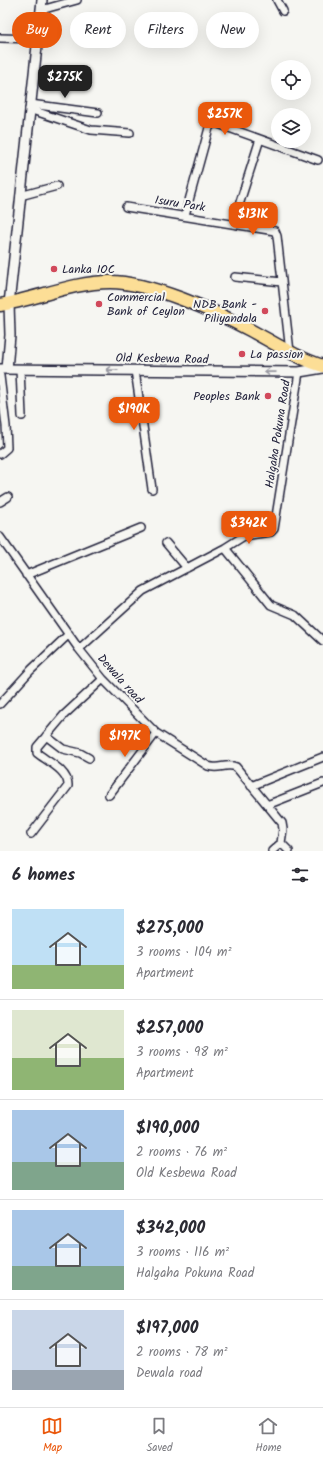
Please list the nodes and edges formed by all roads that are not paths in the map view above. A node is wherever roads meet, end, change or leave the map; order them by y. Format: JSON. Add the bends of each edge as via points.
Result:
{"nodes":[{"id":1,"x":42,"y":0,"type":"edge"},
{"id":2,"x":77,"y":0,"type":"edge"},
{"id":3,"x":277,"y":0,"type":"edge"},
{"id":4,"x":40,"y":10,"type":"joint"},
{"id":5,"x":283,"y":11,"type":"dead end"},
{"id":6,"x":0,"y":38,"type":"edge"},
{"id":7,"x":12,"y":38,"type":"edge"},
{"id":8,"x":36,"y":48,"type":"edge"},
{"id":9,"x":29,"y":106,"type":"junction"},
{"id":10,"x":98,"y":113,"type":"dead end"},
{"id":11,"x":130,"y":133,"type":"dead end"},
{"id":12,"x":260,"y":139,"type":"junction"},
{"id":13,"x":318,"y":160,"type":"dead end"},
{"id":14,"x":57,"y":186,"type":"dead end"},
{"id":15,"x":20,"y":196,"type":"junction"},
{"id":16,"x":126,"y":207,"type":"dead end"},
{"id":17,"x":185,"y":216,"type":"junction"},
{"id":18,"x":236,"y":223,"type":"junction"},
{"id":19,"x":235,"y":277,"type":"dead end"},
{"id":20,"x":282,"y":282,"type":"junction"},
{"id":21,"x":4,"y":304,"type":"edge"},
{"id":22,"x":290,"y":352,"type":"junction"},
{"id":23,"x":323,"y":367,"type":"edge"},
{"id":24,"x":3,"y":369,"type":"edge"},
{"id":25,"x":20,"y":369,"type":"junction"},
{"id":26,"x":135,"y":370,"type":"junction"},
{"id":27,"x":299,"y":372,"type":"junction"},
{"id":28,"x":0,"y":376,"type":"edge"},
{"id":29,"x":22,"y":416,"type":"dead end"},
{"id":30,"x":0,"y":454,"type":"edge"},
{"id":31,"x":152,"y":489,"type":"dead end"},
{"id":32,"x":8,"y":497,"type":"dead end"},
{"id":33,"x":0,"y":502,"type":"edge"},
{"id":34,"x":141,"y":528,"type":"dead end"},
{"id":35,"x":0,"y":537,"type":"edge"},
{"id":36,"x":166,"y":543,"type":"dead end"},
{"id":37,"x":225,"y":548,"type":"junction"},
{"id":38,"x":187,"y":568,"type":"junction"},
{"id":39,"x":26,"y":575,"type":"junction"},
{"id":40,"x":69,"y":634,"type":"junction"},
{"id":41,"x":323,"y":641,"type":"edge"},
{"id":42,"x":79,"y":649,"type":"junction"},
{"id":43,"x":103,"y":679,"type":"junction"},
{"id":44,"x":0,"y":704,"type":"edge"},
{"id":45,"x":156,"y":733,"type":"junction"},
{"id":46,"x":46,"y":736,"type":"junction"},
{"id":47,"x":323,"y":757,"type":"edge"},
{"id":48,"x":89,"y":758,"type":"dead end"},
{"id":49,"x":323,"y":783,"type":"edge"},
{"id":50,"x":251,"y":786,"type":"junction"},
{"id":51,"x":109,"y":795,"type":"dead end"},
{"id":52,"x":267,"y":805,"type":"junction"},
{"id":53,"x":31,"y":834,"type":"dead end"},
{"id":54,"x":281,"y":842,"type":"junction"},
{"id":55,"x":272,"y":851,"type":"edge"},
{"id":56,"x":289,"y":851,"type":"edge"}],
"edges":[{"from":1,"to":4,"type":"street"},
{"from":2,"to":4,"type":"street"},
{"from":3,"to":5,"type":"street"},
{"from":6,"to":7,"type":"street"},
{"from":8,"to":9,"type":"street"},
{"from":9,"to":10,"type":"street"},
{"from":9,"to":11,"type":"street","via":[[91,130]]},
{"from":9,"to":15,"type":"street"},
{"from":12,"to":13,"type":"street"},
{"from":12,"to":17,"type":"street","via":[[218,124],[211,126]]},
{"from":12,"to":18,"type":"street"},
{"from":14,"to":15,"type":"street"},
{"from":15,"to":21,"type":"street"},
{"from":16,"to":17,"type":"street","name":"Isuru Park"},
{"from":17,"to":18,"type":"street","name":"Isuru Park"},
{"from":18,"to":20,"type":"street","name":"Isuru Park","via":[[275,231]]},
{"from":19,"to":20,"type":"street"},
{"from":20,"to":22,"type":"street","name":"Isuru Park"},
{"from":21,"to":22,"type":"main road","via":[[74,286],[122,283],[146,288],[204,309]]},
{"from":21,"to":24,"type":"street","via":[[10,335]]},
{"from":22,"to":23,"type":"main road"},
{"from":23,"to":27,"type":"street","name":"Old Kesbewa Road"},
{"from":24,"to":25,"type":"street","name":"Old Kesbewa Road"},
{"from":26,"to":25,"type":"street","name":"Old Kesbewa Road","one_way":true},
{"from":25,"to":29,"type":"street"},
{"from":27,"to":26,"type":"street","name":"Old Kesbewa Road","one_way":true},
{"from":26,"to":31,"type":"street"},
{"from":27,"to":37,"type":"street","name":"Halgaha Pokuna Road","via":[[274,529],[271,532],[244,536]]},
{"from":28,"to":30,"type":"street","via":[[7,448]]},
{"from":32,"to":33,"type":"street"},
{"from":34,"to":39,"type":"street"},
{"from":35,"to":39,"type":"street","name":"Dewala road"},
{"from":36,"to":38,"type":"street"},
{"from":37,"to":38,"type":"street","name":"Halgaha Pokuna Road"},
{"from":37,"to":41,"type":"street","via":[[271,605],[296,615]]},
{"from":38,"to":42,"type":"street","name":"Halgaha Pokuna Road","via":[[143,591]]},
{"from":39,"to":40,"type":"street","name":"Dewala road"},
{"from":40,"to":42,"type":"street","name":"Dewala road"},
{"from":40,"to":44,"type":"street"},
{"from":42,"to":43,"type":"street","name":"Dewala road"},
{"from":43,"to":45,"type":"street","name":"Dewala road"},
{"from":43,"to":46,"type":"street","via":[[64,715]]},
{"from":45,"to":50,"type":"street","name":"Dewala road","via":[[212,768],[231,765],[236,767]]},
{"from":45,"to":51,"type":"street"},
{"from":46,"to":48,"type":"street","via":[[67,751],[80,753]]},
{"from":46,"to":53,"type":"street","via":[[37,753],[59,769],[68,786]]},
{"from":47,"to":50,"type":"street"},
{"from":49,"to":52,"type":"street"},
{"from":50,"to":52,"type":"street","name":"Dewala road"},
{"from":52,"to":54,"type":"street","name":"Dewala road","via":[[284,828]]},
{"from":54,"to":55,"type":"street"},
{"from":54,"to":56,"type":"street"}]}
